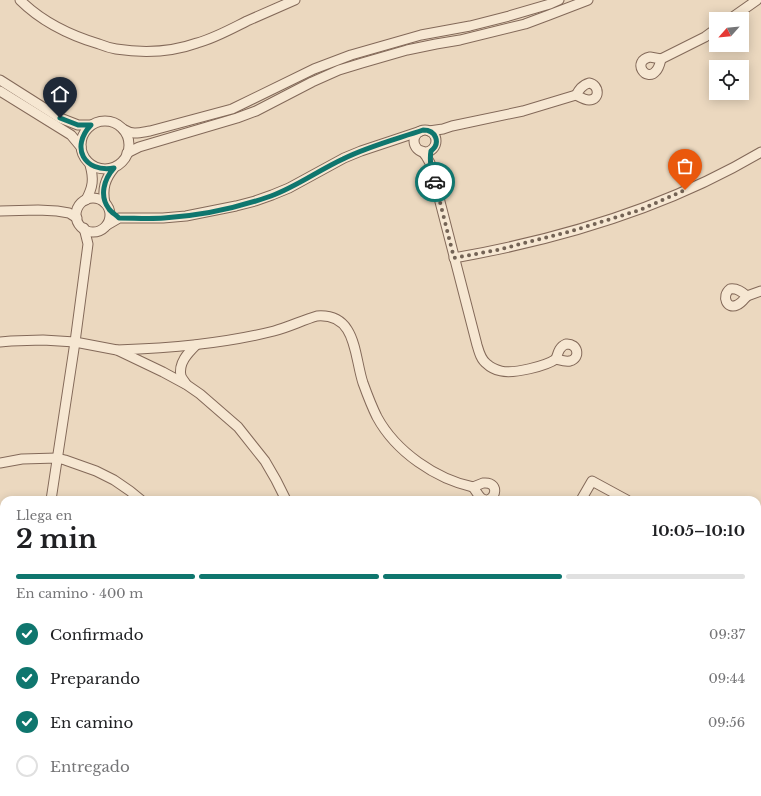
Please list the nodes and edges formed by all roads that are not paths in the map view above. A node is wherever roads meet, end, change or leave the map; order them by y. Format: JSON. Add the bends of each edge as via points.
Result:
{"nodes":[{"id":1,"x":20,"y":0,"type":"edge"},
{"id":2,"x":295,"y":0,"type":"edge"},
{"id":3,"x":559,"y":0,"type":"edge"},
{"id":4,"x":588,"y":0,"type":"edge"},
{"id":5,"x":757,"y":0,"type":"edge"},
{"id":6,"x":740,"y":12,"type":"edge"},
{"id":7,"x":709,"y":33,"type":"edge"},
{"id":8,"x":661,"y":59,"type":"dead end"},
{"id":9,"x":0,"y":80,"type":"edge"},
{"id":10,"x":0,"y":91,"type":"edge"},
{"id":11,"x":576,"y":95,"type":"dead end"},
{"id":12,"x":91,"y":125,"type":"junction"},
{"id":13,"x":123,"y":129,"type":"junction"},
{"id":14,"x":443,"y":129,"type":"junction"},
{"id":15,"x":425,"y":131,"type":"junction"},
{"id":16,"x":393,"y":140,"type":"junction"},
{"id":17,"x":81,"y":147,"type":"junction"},
{"id":18,"x":426,"y":148,"type":"junction"},
{"id":19,"x":761,"y":152,"type":"edge"},
{"id":20,"x":127,"y":153,"type":"junction"},
{"id":21,"x":90,"y":164,"type":"junction"},
{"id":22,"x":114,"y":168,"type":"junction"},
{"id":23,"x":86,"y":200,"type":"junction"},
{"id":24,"x":107,"y":206,"type":"junction"},
{"id":25,"x":0,"y":211,"type":"edge"},
{"id":26,"x":74,"y":214,"type":"junction"},
{"id":27,"x":119,"y":218,"type":"junction"},
{"id":28,"x":107,"y":225,"type":"junction"},
{"id":29,"x":84,"y":228,"type":"junction"},
{"id":30,"x":98,"y":231,"type":"junction"},
{"id":31,"x":88,"y":244,"type":"junction"},
{"id":32,"x":454,"y":258,"type":"junction"},
{"id":33,"x":761,"y":291,"type":"edge"},
{"id":34,"x":747,"y":296,"type":"dead end"},
{"id":35,"x":0,"y":342,"type":"edge"},
{"id":36,"x":75,"y":342,"type":"junction"},
{"id":37,"x":196,"y":346,"type":"junction"},
{"id":38,"x":116,"y":350,"type":"junction"},
{"id":39,"x":556,"y":359,"type":"dead end"},
{"id":40,"x":187,"y":385,"type":"junction"},
{"id":41,"x":57,"y":458,"type":"junction"},
{"id":42,"x":0,"y":463,"type":"edge"},
{"id":43,"x":473,"y":487,"type":"dead end"},
{"id":44,"x":52,"y":496,"type":"edge"},
{"id":45,"x":136,"y":496,"type":"edge"},
{"id":46,"x":284,"y":496,"type":"edge"},
{"id":47,"x":583,"y":496,"type":"edge"},
{"id":48,"x":620,"y":496,"type":"edge"}],
"edges":[{"from":1,"to":2,"type":"street","via":[[46,22],[65,32],[115,49],[141,51],[197,44]]},
{"from":3,"to":13,"type":"street","via":[[509,16],[421,35],[351,55],[314,69],[219,113],[137,134]]},
{"from":4,"to":20,"type":"street","via":[[525,24],[407,50],[344,68],[256,111]]},
{"from":5,"to":6,"type":"street"},
{"from":7,"to":8,"type":"street"},
{"from":9,"to":12,"type":"street","via":[[60,118],[78,125]]},
{"from":10,"to":17,"type":"street","via":[[71,136]]},
{"from":11,"to":14,"type":"street","via":[[523,111]]},
{"from":12,"to":13,"type":"street","via":[[104,121],[117,124]]},
{"from":12,"to":17,"type":"street","via":[[81,139]]},
{"from":13,"to":20,"type":"street","via":[[128,140]]},
{"from":14,"to":15,"type":"street"},
{"from":14,"to":18,"type":"street"},
{"from":15,"to":16,"type":"street"},
{"from":15,"to":18,"type":"street","via":[[432,132],[436,137]]},
{"from":15,"to":18,"type":"street","via":[[414,139]]},
{"from":16,"to":18,"type":"street"},
{"from":16,"to":27,"type":"street","via":[[344,158],[272,195],[242,204],[186,216]]},
{"from":17,"to":21,"type":"street","via":[[85,160]]},
{"from":18,"to":32,"type":"street"},
{"from":19,"to":32,"type":"street","via":[[705,182],[640,210],[572,231]]},
{"from":20,"to":22,"type":"street"},
{"from":21,"to":22,"type":"street","via":[[102,169]]},
{"from":21,"to":23,"type":"street","via":[[93,183]]},
{"from":22,"to":24,"type":"street","via":[[105,180],[103,195]]},
{"from":23,"to":24,"type":"street","via":[[96,198]]},
{"from":23,"to":26,"type":"street"},
{"from":24,"to":27,"type":"street"},
{"from":24,"to":28,"type":"street","via":[[110,215]]},
{"from":25,"to":26,"type":"street","via":[[38,210]]},
{"from":26,"to":29,"type":"street","via":[[80,226]]},
{"from":27,"to":28,"type":"street"},
{"from":28,"to":30,"type":"street"},
{"from":29,"to":30,"type":"street","via":[[88,231]]},
{"from":29,"to":31,"type":"street"},
{"from":30,"to":31,"type":"street"},
{"from":31,"to":36,"type":"street"},
{"from":32,"to":39,"type":"street","via":[[477,345],[487,364],[502,372],[517,371],[542,366]]},
{"from":33,"to":34,"type":"street"},
{"from":35,"to":36,"type":"street"},
{"from":36,"to":38,"type":"street"},
{"from":36,"to":41,"type":"street"},
{"from":37,"to":38,"type":"street"},
{"from":37,"to":40,"type":"street","via":[[182,362],[181,377]]},
{"from":37,"to":43,"type":"street","via":[[275,330],[317,316],[335,318],[342,322],[352,337],[369,398],[377,417],[395,442],[437,474]]},
{"from":38,"to":40,"type":"street"},
{"from":40,"to":46,"type":"street","via":[[238,427],[265,461]]},
{"from":41,"to":42,"type":"street"},
{"from":41,"to":44,"type":"street"},
{"from":41,"to":45,"type":"street","via":[[96,471]]},
{"from":47,"to":48,"type":"street","via":[[592,481]]}]}
